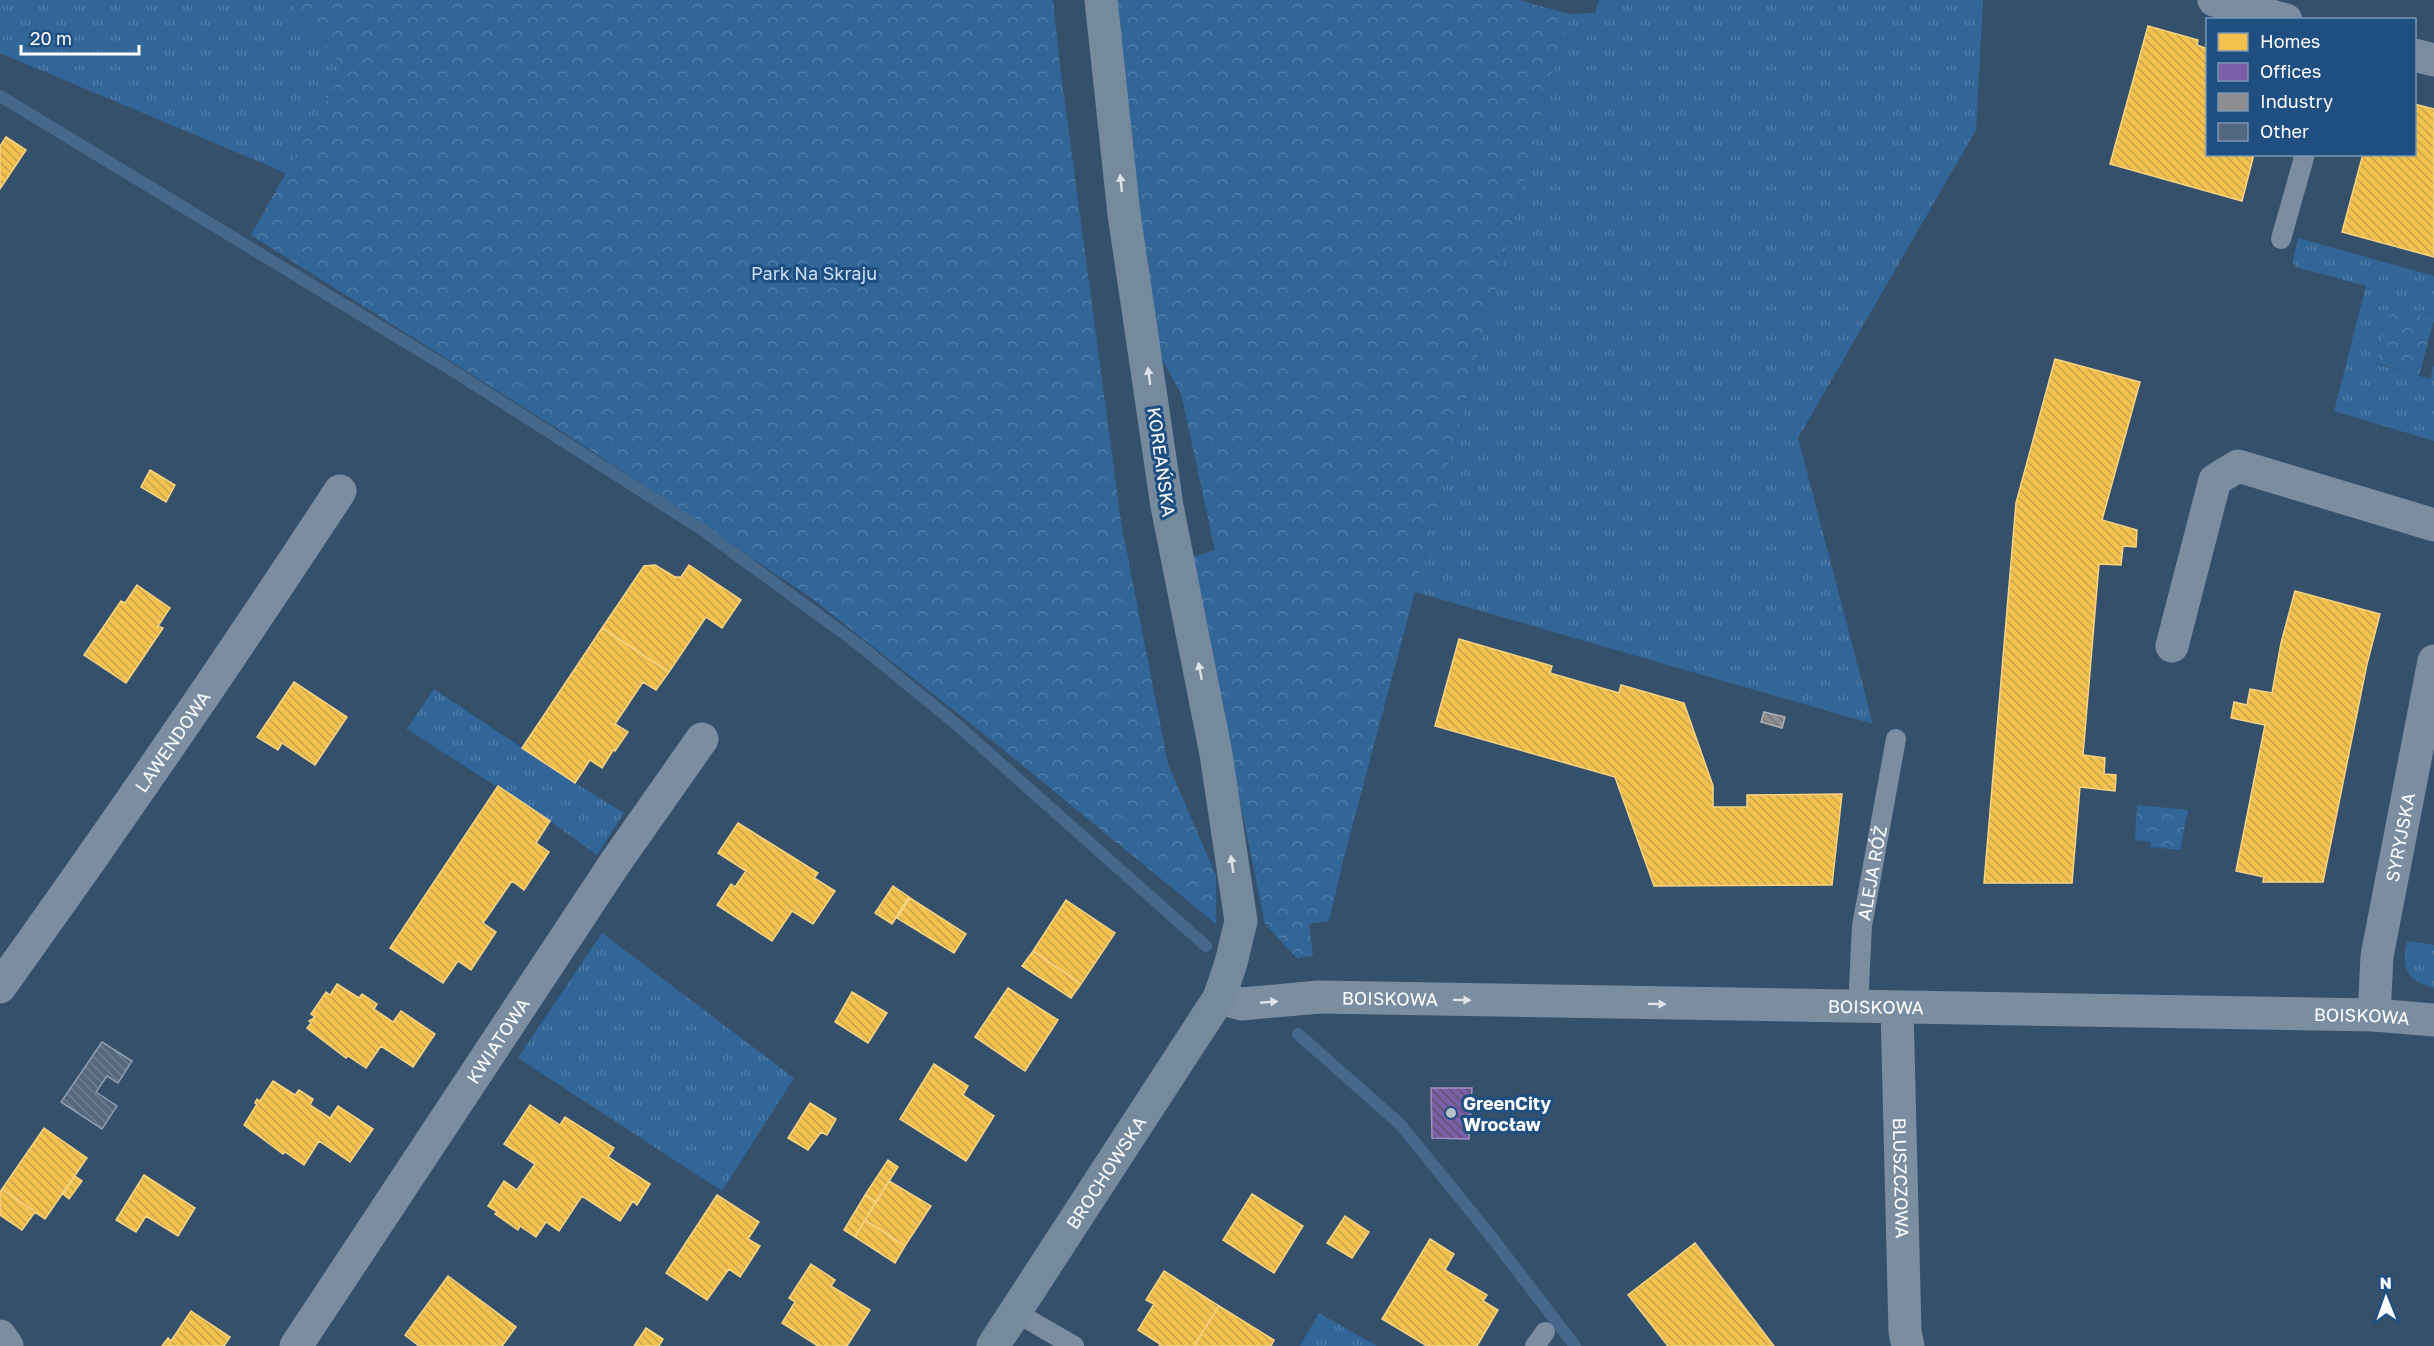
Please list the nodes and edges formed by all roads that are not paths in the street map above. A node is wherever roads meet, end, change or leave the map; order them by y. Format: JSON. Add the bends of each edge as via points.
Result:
{"nodes":[{"id":1,"x":1101,"y":0,"type":"edge"},
{"id":2,"x":2214,"y":0,"type":"edge"},
{"id":3,"x":2279,"y":18,"type":"edge"},
{"id":4,"x":2416,"y":55,"type":"edge"},
{"id":5,"x":2434,"y":60,"type":"edge"},
{"id":6,"x":2304,"y":156,"type":"edge"},
{"id":7,"x":2281,"y":239,"type":"dead end"},
{"id":8,"x":340,"y":491,"type":"dead end"},
{"id":9,"x":2434,"y":525,"type":"edge"},
{"id":10,"x":2172,"y":646,"type":"dead end"},
{"id":11,"x":2434,"y":661,"type":"edge"},
{"id":12,"x":702,"y":739,"type":"dead end"},
{"id":13,"x":1896,"y":739,"type":"dead end"},
{"id":14,"x":1241,"y":921,"type":"joint"},
{"id":15,"x":0,"y":987,"type":"edge"},
{"id":16,"x":1219,"y":998,"type":"junction"},
{"id":17,"x":1858,"y":1008,"type":"junction"},
{"id":18,"x":1897,"y":1008,"type":"junction"},
{"id":19,"x":2374,"y":1015,"type":"junction"},
{"id":20,"x":2434,"y":1020,"type":"edge"},
{"id":21,"x":1015,"y":1312,"type":"junction"},
{"id":22,"x":0,"y":1336,"type":"edge"},
{"id":23,"x":7,"y":1346,"type":"edge"},
{"id":24,"x":296,"y":1346,"type":"edge"},
{"id":25,"x":993,"y":1346,"type":"edge"},
{"id":26,"x":1074,"y":1346,"type":"edge"},
{"id":27,"x":1908,"y":1346,"type":"edge"}],
"edges":[{"from":14,"to":1,"type":"street","name":"KOREAŃSKA","one_way":true,"via":[[1216,754],[1167,506],[1124,214]]},
{"from":2,"to":3,"type":"street"},
{"from":4,"to":5,"type":"street"},
{"from":6,"to":7,"type":"lane"},
{"from":8,"to":15,"type":"street","name":"LAWENDOWA","via":[[109,834]]},
{"from":9,"to":10,"type":"street","via":[[2238,466],[2215,480]]},
{"from":11,"to":19,"type":"street","name":"SYRYJSKA","via":[[2377,956]]},
{"from":12,"to":24,"type":"street","name":"KWIATOWA","via":[[615,863]]},
{"from":13,"to":17,"type":"lane","name":"ALEJA RÓŻ","via":[[1862,926]]},
{"from":14,"to":16,"type":"street","name":"BROCHOWSKA"},
{"from":16,"to":17,"type":"street","name":"BOISKOWA","one_way":true,"via":[[1242,1004],[1319,997]]},
{"from":16,"to":21,"type":"street","name":"BROCHOWSKA"},
{"from":17,"to":18,"type":"street","name":"BOISKOWA"},
{"from":18,"to":19,"type":"street","name":"BOISKOWA"},
{"from":18,"to":27,"type":"street","name":"BLUSZCZOWA"},
{"from":19,"to":20,"type":"street","name":"BOISKOWA"},
{"from":21,"to":25,"type":"street","name":"BROCHOWSKA"},
{"from":21,"to":26,"type":"lane"},
{"from":22,"to":23,"type":"street"}]}
